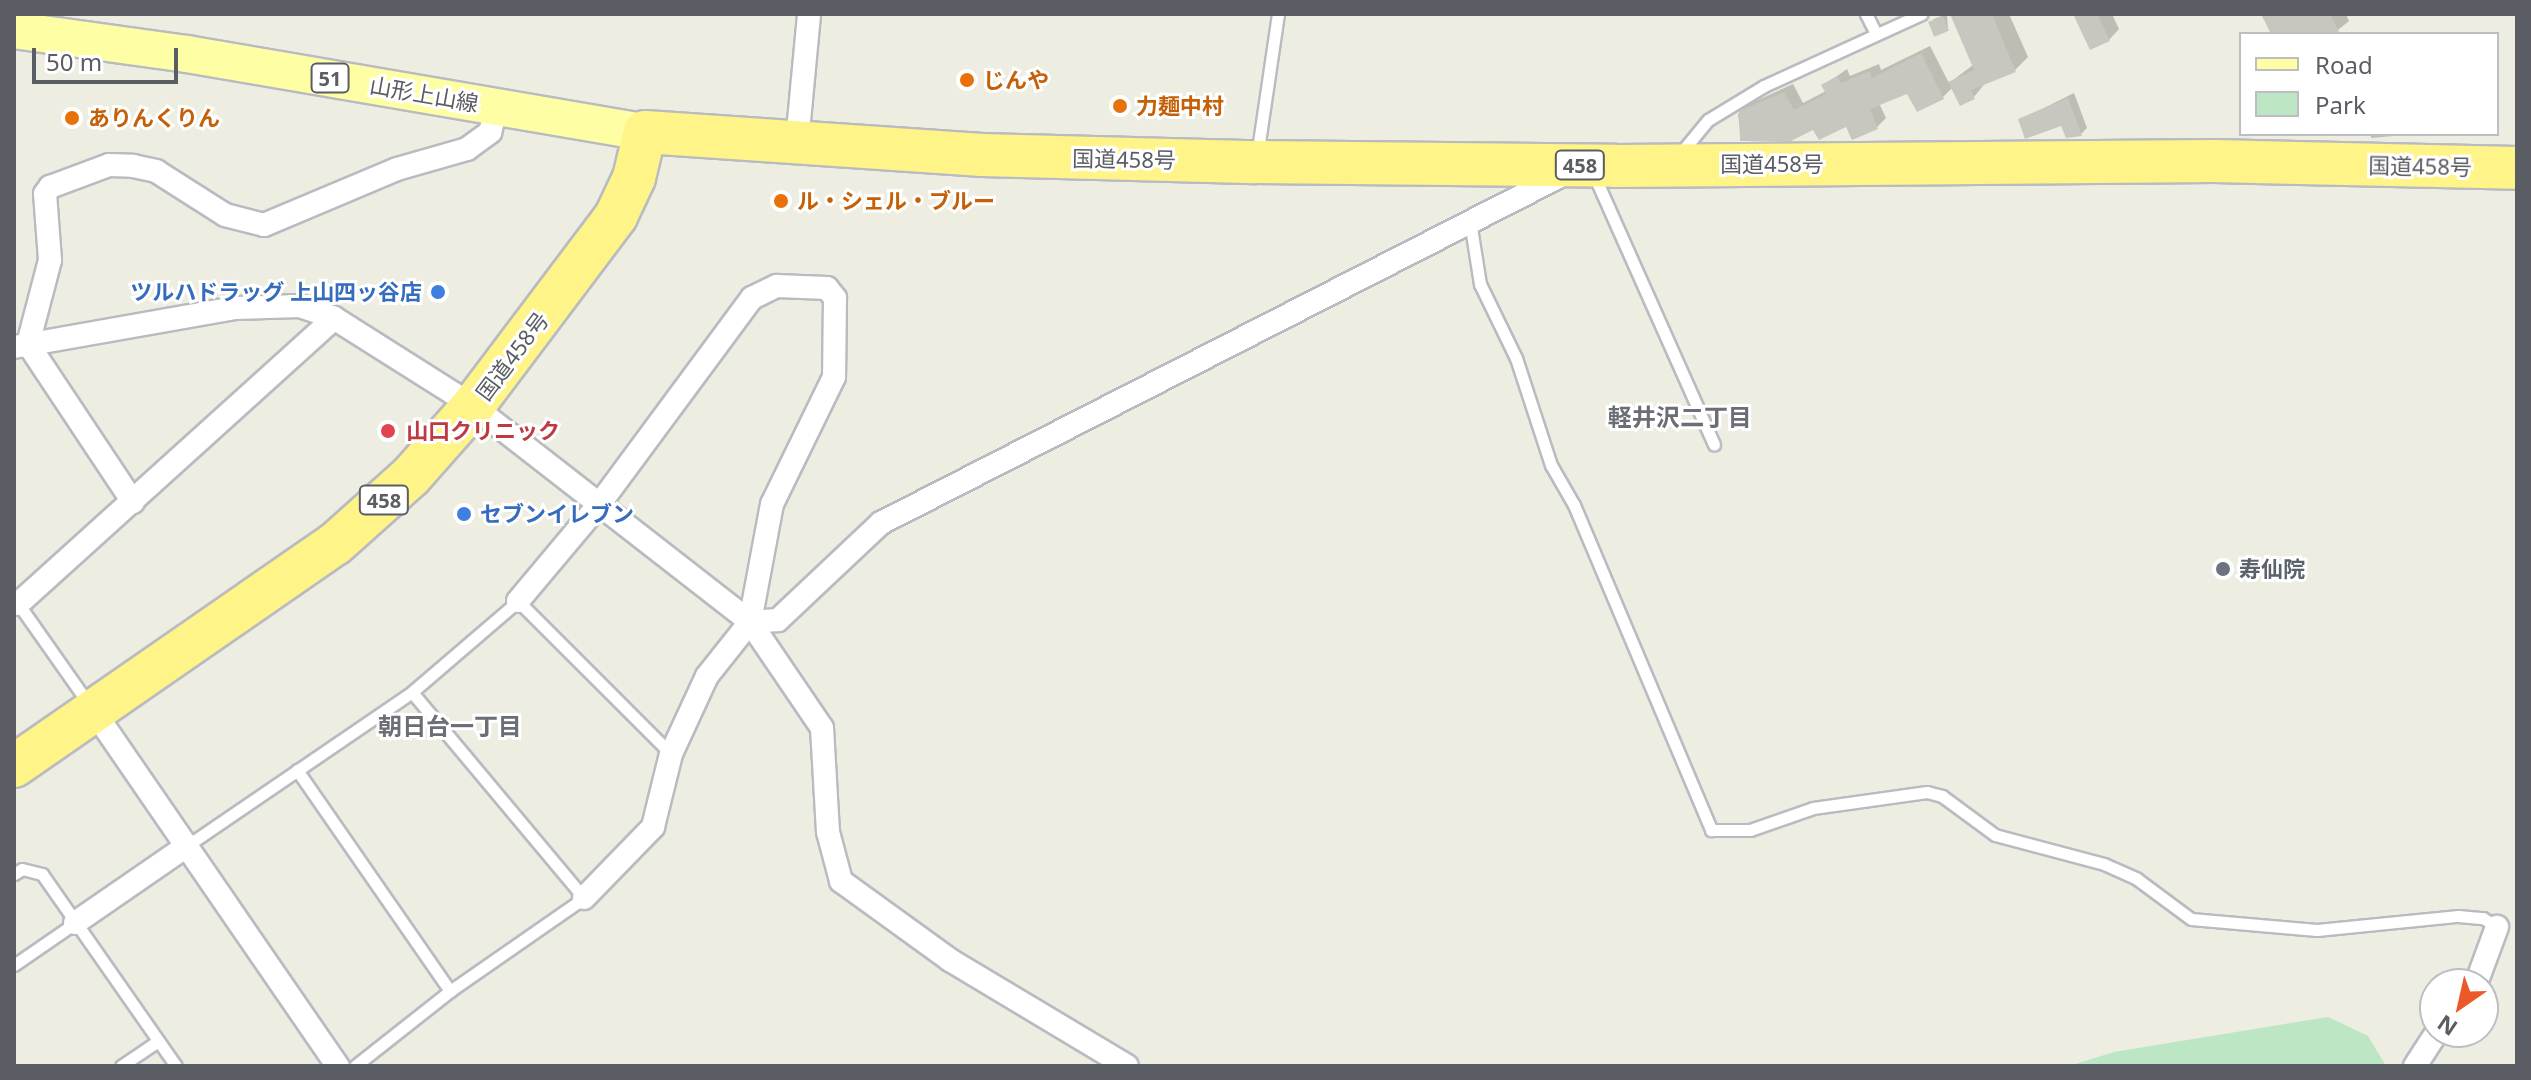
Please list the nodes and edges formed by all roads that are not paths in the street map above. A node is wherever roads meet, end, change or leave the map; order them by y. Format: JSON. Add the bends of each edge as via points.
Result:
{"nodes":[{"id":1,"x":809,"y":14,"type":"edge"},
{"id":2,"x":1278,"y":14,"type":"edge"},
{"id":3,"x":1866,"y":14,"type":"edge"},
{"id":4,"x":1921,"y":14,"type":"edge"},
{"id":5,"x":14,"y":30,"type":"edge"},
{"id":6,"x":1876,"y":34,"type":"junction"},
{"id":7,"x":497,"y":107,"type":"junction"},
{"id":8,"x":645,"y":132,"type":"junction"},
{"id":9,"x":797,"y":142,"type":"junction"},
{"id":10,"x":1256,"y":162,"type":"junction"},
{"id":11,"x":1586,"y":165,"type":"junction"},
{"id":12,"x":1669,"y":165,"type":"junction"},
{"id":13,"x":2517,"y":168,"type":"edge"},
{"id":14,"x":1470,"y":221,"type":"junction"},
{"id":15,"x":334,"y":318,"type":"junction"},
{"id":16,"x":21,"y":345,"type":"edge"},
{"id":17,"x":473,"y":406,"type":"junction"},
{"id":18,"x":1714,"y":445,"type":"dead end"},
{"id":19,"x":133,"y":502,"type":"junction"},
{"id":20,"x":601,"y":502,"type":"junction"},
{"id":21,"x":518,"y":601,"type":"junction"},
{"id":22,"x":15,"y":603,"type":"edge"},
{"id":23,"x":750,"y":622,"type":"junction"},
{"id":24,"x":412,"y":692,"type":"junction"},
{"id":25,"x":95,"y":713,"type":"junction"},
{"id":26,"x":671,"y":754,"type":"junction"},
{"id":27,"x":14,"y":766,"type":"edge"},
{"id":28,"x":297,"y":770,"type":"junction"},
{"id":29,"x":188,"y":845,"type":"junction"},
{"id":30,"x":14,"y":874,"type":"edge"},
{"id":31,"x":584,"y":898,"type":"junction"},
{"id":32,"x":75,"y":923,"type":"junction"},
{"id":33,"x":2497,"y":927,"type":"joint"},
{"id":34,"x":14,"y":965,"type":"edge"},
{"id":35,"x":2482,"y":968,"type":"edge"},
{"id":36,"x":450,"y":991,"type":"junction"},
{"id":37,"x":158,"y":1041,"type":"junction"},
{"id":38,"x":2427,"y":1048,"type":"edge"},
{"id":39,"x":121,"y":1066,"type":"edge"},
{"id":40,"x":176,"y":1066,"type":"edge"},
{"id":41,"x":338,"y":1066,"type":"edge"},
{"id":42,"x":355,"y":1066,"type":"edge"},
{"id":43,"x":1127,"y":1066,"type":"edge"},
{"id":44,"x":2415,"y":1066,"type":"edge"}],
"edges":[{"from":1,"to":9,"type":"street"},
{"from":2,"to":10,"type":"lane"},
{"from":3,"to":6,"type":"lane"},
{"from":4,"to":6,"type":"lane"},
{"from":5,"to":7,"type":"main road","name":"山形上山線","number":"51"},
{"from":6,"to":12,"type":"lane","via":[[1764,86],[1708,120]]},
{"from":7,"to":8,"type":"main road","name":"山形上山線","number":"51"},
{"from":7,"to":16,"type":"street","via":[[490,132],[467,149],[397,169],[264,225],[225,215],[156,171],[133,166],[109,165],[50,187],[45,194],[50,260]]},
{"from":8,"to":9,"type":"highway","name":"国道458号","number":"458"},
{"from":8,"to":17,"type":"highway","name":"国道458号","number":"458","via":[[634,178],[616,216]]},
{"from":9,"to":10,"type":"highway","name":"国道458号","number":"458","via":[[982,155]]},
{"from":10,"to":11,"type":"highway","name":"国道458号","number":"458"},
{"from":11,"to":12,"type":"highway","name":"国道458号","number":"458"},
{"from":11,"to":14,"type":"street"},
{"from":11,"to":18,"type":"lane"},
{"from":12,"to":13,"type":"highway","name":"国道458号","number":"458","via":[[2214,161]]},
{"from":14,"to":23,"type":"street","via":[[881,523],[778,620]]},
{"from":14,"to":33,"type":"lane","via":[[1480,284],[1516,358],[1551,465],[1574,505],[1711,830],[1750,830],[1813,808],[1927,792],[1942,796],[1995,835],[2104,864],[2137,879],[2191,919],[2317,930],[2458,916],[2483,918]]},
{"from":15,"to":16,"type":"street","via":[[300,306],[236,308]]},
{"from":15,"to":17,"type":"street"},
{"from":15,"to":19,"type":"street"},
{"from":16,"to":19,"type":"street"},
{"from":17,"to":20,"type":"street"},
{"from":17,"to":25,"type":"highway","name":"国道458号","number":"458","via":[[411,476],[335,544]]},
{"from":19,"to":22,"type":"street"},
{"from":20,"to":21,"type":"street"},
{"from":20,"to":23,"type":"street"},
{"from":20,"to":23,"type":"street","via":[[752,298],[777,286],[827,288],[835,298],[834,377],[772,504]]},
{"from":21,"to":24,"type":"lane"},
{"from":21,"to":26,"type":"lane"},
{"from":22,"to":25,"type":"lane"},
{"from":23,"to":26,"type":"street","via":[[707,676]]},
{"from":23,"to":43,"type":"street","via":[[822,728],[829,845],[841,881],[950,960]]},
{"from":24,"to":28,"type":"lane"},
{"from":24,"to":31,"type":"lane"},
{"from":25,"to":27,"type":"highway","name":"国道458号","number":"458"},
{"from":25,"to":29,"type":"street"},
{"from":26,"to":31,"type":"street","via":[[653,827]]},
{"from":28,"to":29,"type":"lane"},
{"from":28,"to":36,"type":"lane"},
{"from":29,"to":32,"type":"street"},
{"from":29,"to":41,"type":"street"},
{"from":30,"to":32,"type":"lane","via":[[22,869],[42,874]]},
{"from":31,"to":36,"type":"lane"},
{"from":32,"to":34,"type":"lane"},
{"from":32,"to":37,"type":"lane"},
{"from":33,"to":35,"type":"street"},
{"from":36,"to":42,"type":"lane"},
{"from":37,"to":39,"type":"lane"},
{"from":37,"to":40,"type":"lane"},
{"from":38,"to":44,"type":"street"}]}
